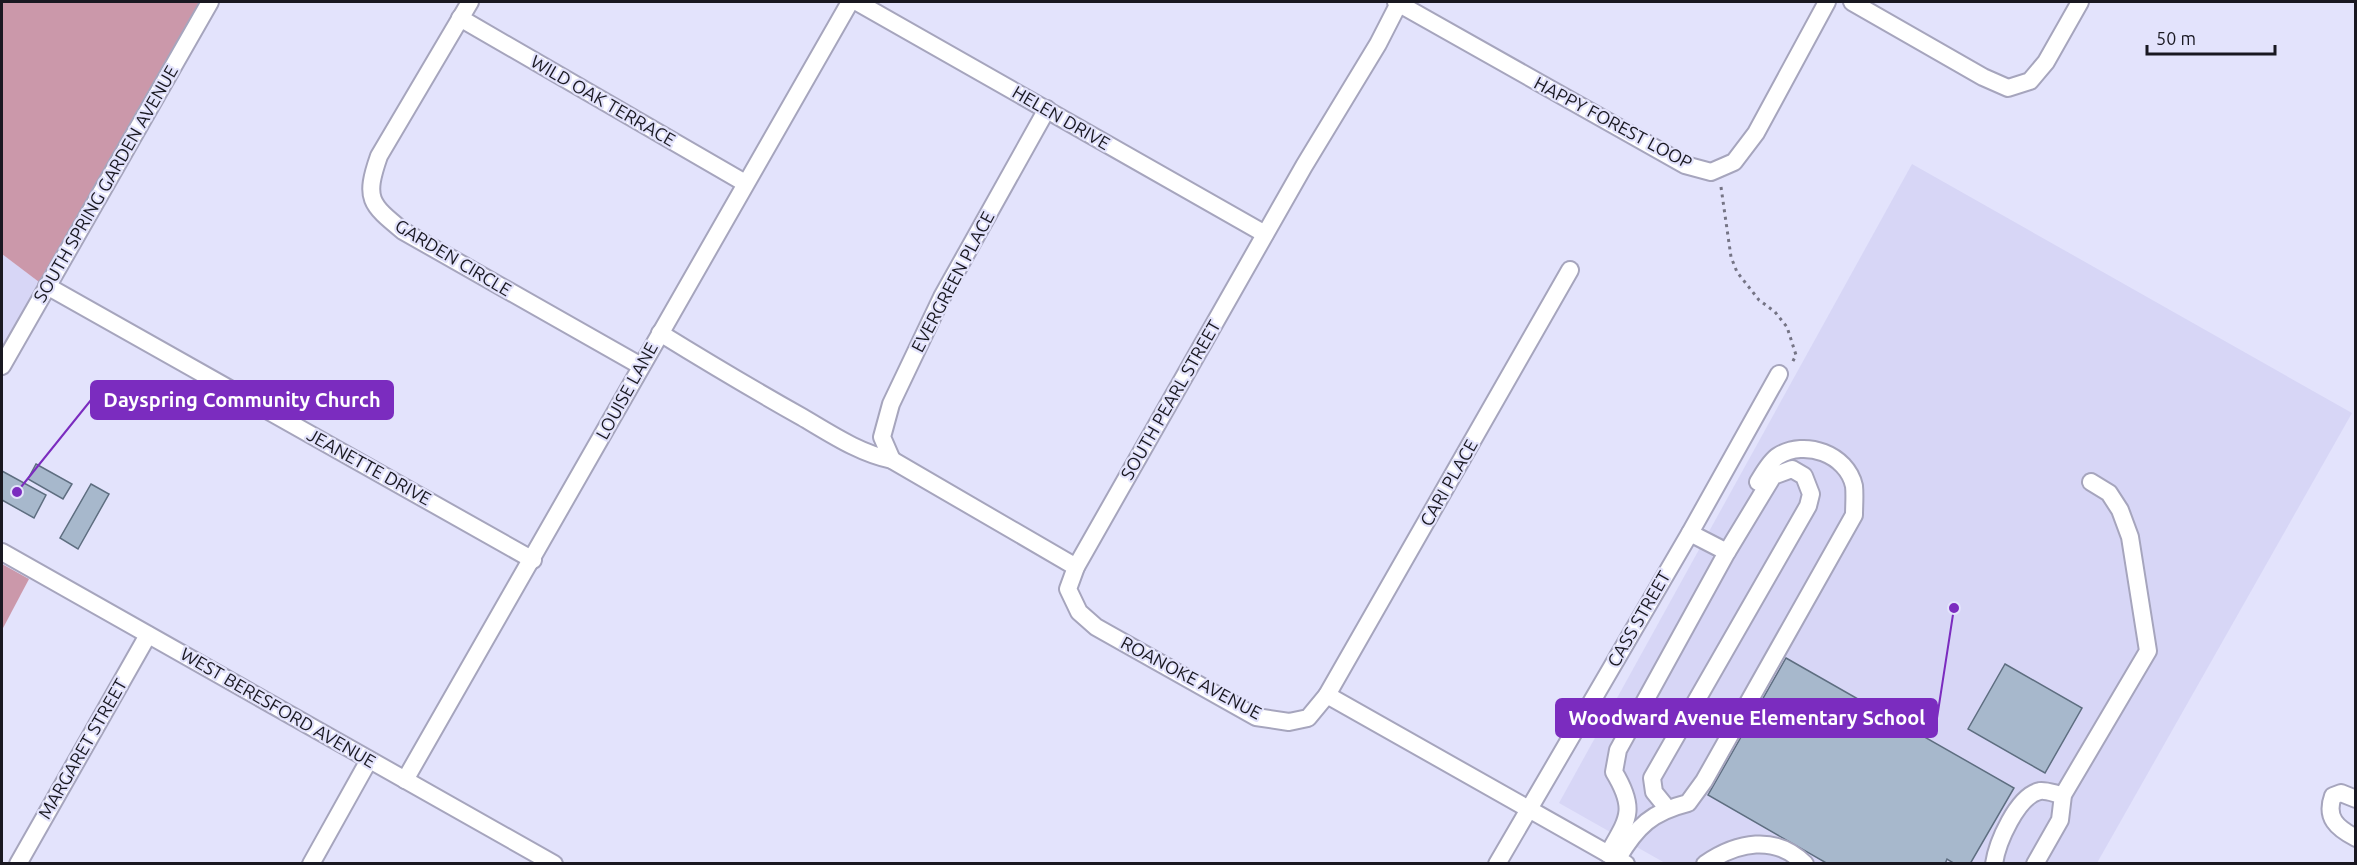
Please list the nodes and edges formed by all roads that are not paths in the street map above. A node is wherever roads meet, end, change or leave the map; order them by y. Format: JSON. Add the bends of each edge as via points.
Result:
{"nodes":[{"id":1,"x":210,"y":2,"type":"edge"},
{"id":2,"x":470,"y":2,"type":"edge"},
{"id":3,"x":850,"y":2,"type":"edge"},
{"id":4,"x":857,"y":2,"type":"edge"},
{"id":5,"x":1398,"y":2,"type":"edge"},
{"id":6,"x":1827,"y":2,"type":"edge"},
{"id":7,"x":1852,"y":2,"type":"edge"},
{"id":8,"x":2080,"y":2,"type":"edge"},
{"id":9,"x":460,"y":18,"type":"junction"},
{"id":10,"x":1047,"y":110,"type":"junction"},
{"id":11,"x":745,"y":183,"type":"junction"},
{"id":12,"x":1265,"y":234,"type":"junction"},
{"id":13,"x":1570,"y":270,"type":"dead end"},
{"id":14,"x":47,"y":286,"type":"junction"},
{"id":15,"x":660,"y":333,"type":"junction"},
{"id":16,"x":2,"y":366,"type":"edge"},
{"id":17,"x":641,"y":366,"type":"junction"},
{"id":18,"x":1779,"y":374,"type":"road end"},
{"id":19,"x":892,"y":460,"type":"junction"},
{"id":20,"x":2091,"y":482,"type":"dead end"},
{"id":21,"x":1690,"y":533,"type":"junction"},
{"id":22,"x":1723,"y":549,"type":"junction"},
{"id":23,"x":2,"y":552,"type":"edge"},
{"id":24,"x":533,"y":560,"type":"junction"},
{"id":25,"x":1076,"y":567,"type":"junction"},
{"id":26,"x":148,"y":635,"type":"junction"},
{"id":27,"x":1328,"y":695,"type":"junction"},
{"id":28,"x":369,"y":760,"type":"junction"},
{"id":29,"x":405,"y":780,"type":"junction"},
{"id":30,"x":2063,"y":795,"type":"junction"},
{"id":31,"x":2355,"y":799,"type":"edge"},
{"id":32,"x":1666,"y":808,"type":"junction"},
{"id":33,"x":1528,"y":809,"type":"junction"},
{"id":34,"x":2355,"y":838,"type":"edge"},
{"id":35,"x":1617,"y":859,"type":"edge"},
{"id":36,"x":18,"y":864,"type":"edge"},
{"id":37,"x":311,"y":864,"type":"edge"},
{"id":38,"x":554,"y":864,"type":"edge"},
{"id":39,"x":1497,"y":864,"type":"edge"},
{"id":40,"x":1706,"y":864,"type":"edge"},
{"id":41,"x":1805,"y":864,"type":"edge"},
{"id":42,"x":1994,"y":864,"type":"edge"},
{"id":43,"x":2035,"y":864,"type":"edge"}],
"edges":[{"from":1,"to":14,"type":"street","name":"SOUTH SPRING GARDEN AVENUE"},
{"from":2,"to":9,"type":"street","name":"GARDEN CIRCLE"},
{"from":3,"to":11,"type":"street","name":"LOUISE LANE"},
{"from":4,"to":10,"type":"street","name":"HELEN DRIVE"},
{"from":5,"to":6,"type":"street","name":"HAPPY FOREST LOOP","via":[[1685,165],[1711,172],[1734,162],[1756,133]]},
{"from":5,"to":12,"type":"street","name":"SOUTH PEARL STREET","via":[[1378,44]]},
{"from":7,"to":8,"type":"street","via":[[2008,88],[2030,81],[2046,63]]},
{"from":9,"to":11,"type":"street","name":"WILD OAK TERRACE"},
{"from":9,"to":17,"type":"street","name":"GARDEN CIRCLE","via":[[379,156],[370,181],[375,208],[403,231]]},
{"from":10,"to":12,"type":"street","name":"HELEN DRIVE"},
{"from":10,"to":19,"type":"street","name":"EVERGREEN PLACE","via":[[942,297],[891,404],[882,437]]},
{"from":11,"to":15,"type":"street","name":"LOUISE LANE"},
{"from":12,"to":25,"type":"street","name":"SOUTH PEARL STREET"},
{"from":13,"to":27,"type":"street","name":"CARI PLACE"},
{"from":14,"to":16,"type":"street","name":"SOUTH SPRING GARDEN AVENUE"},
{"from":14,"to":24,"type":"street","name":"JEANETTE DRIVE"},
{"from":15,"to":17,"type":"street","name":"LOUISE LANE"},
{"from":15,"to":19,"type":"street","via":[[847,443],[870,455]]},
{"from":17,"to":24,"type":"street","name":"LOUISE LANE"},
{"from":18,"to":21,"type":"street","name":"CASS STREET"},
{"from":19,"to":25,"type":"street"},
{"from":20,"to":30,"type":"street","via":[[2109,493],[2130,537],[2148,651]]},
{"from":21,"to":22,"type":"street"},
{"from":21,"to":33,"type":"street","name":"CASS STREET"},
{"from":22,"to":32,"type":"street","via":[[1773,476],[1792,469],[1804,476],[1810,494],[1808,506],[1652,778],[1654,792]]},
{"from":22,"to":32,"type":"street","via":[[1776,457],[1792,449],[1806,448],[1828,454],[1843,464],[1854,485],[1854,515],[1704,781],[1688,803]]},
{"from":22,"to":35,"type":"street","via":[[1618,750],[1614,772],[1629,806]]},
{"from":23,"to":26,"type":"street","name":"WEST BERESFORD AVENUE"},
{"from":24,"to":29,"type":"street","name":"LOUISE LANE"},
{"from":25,"to":27,"type":"street","name":"ROANOKE AVENUE","via":[[1068,589],[1079,612],[1096,627],[1256,717],[1288,722],[1308,718]]},
{"from":26,"to":28,"type":"street","name":"WEST BERESFORD AVENUE"},
{"from":26,"to":36,"type":"street","name":"MARGARET STREET"},
{"from":27,"to":33,"type":"street"},
{"from":28,"to":29,"type":"street","name":"WEST BERESFORD AVENUE"},
{"from":28,"to":37,"type":"street"},
{"from":29,"to":38,"type":"street","name":"WEST BERESFORD AVENUE"},
{"from":30,"to":42,"type":"street","via":[[2040,791],[2022,801],[1996,850]]},
{"from":30,"to":43,"type":"street","via":[[2060,820]]},
{"from":31,"to":34,"type":"street","via":[[2341,793],[2333,796],[2330,813],[2338,828]]},
{"from":32,"to":35,"type":"street","via":[[1640,826]]},
{"from":33,"to":35,"type":"street"},
{"from":33,"to":39,"type":"street","name":"CASS STREET"},
{"from":40,"to":41,"type":"street","via":[[1750,843],[1786,850]]}]}
